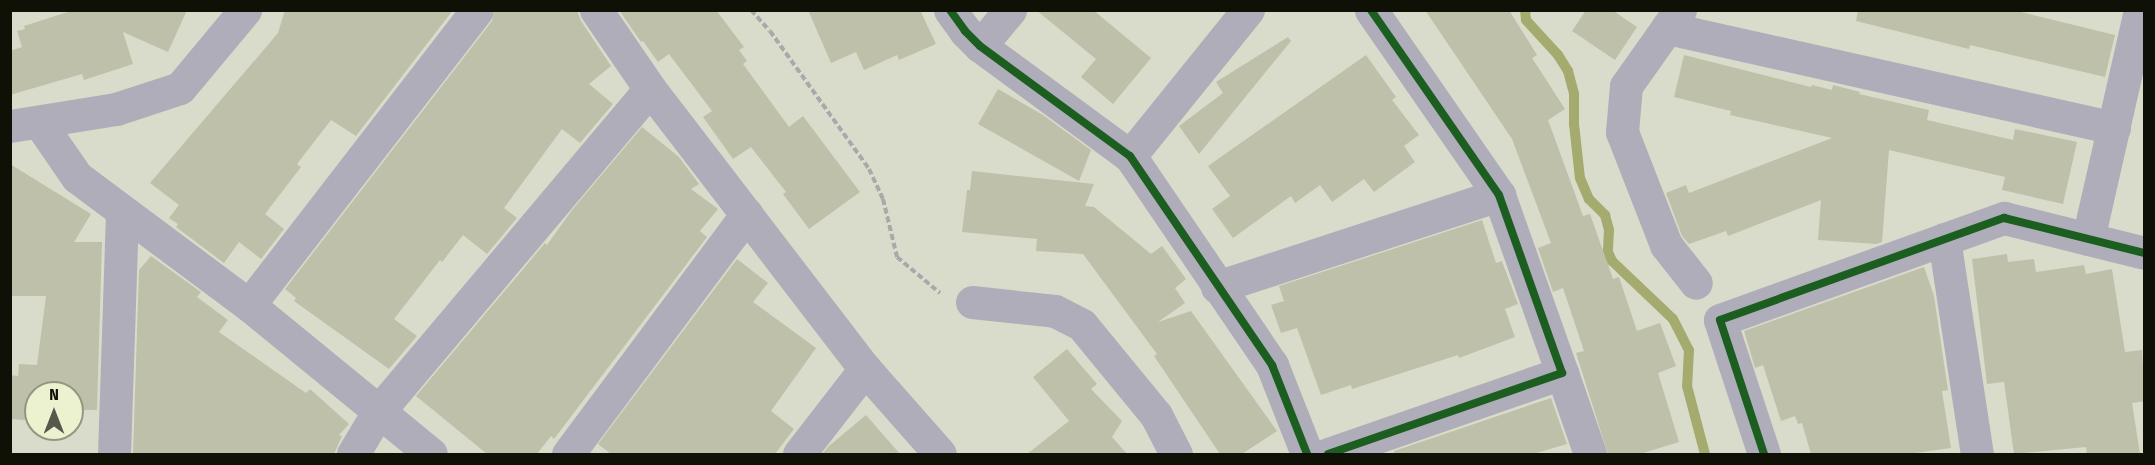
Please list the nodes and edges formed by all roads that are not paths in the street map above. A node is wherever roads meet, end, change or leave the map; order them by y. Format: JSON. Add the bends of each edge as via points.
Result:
{"nodes":[{"id":1,"x":245,"y":10,"type":"edge"},
{"id":2,"x":477,"y":10,"type":"edge"},
{"id":3,"x":596,"y":10,"type":"edge"},
{"id":4,"x":950,"y":10,"type":"edge"},
{"id":5,"x":1010,"y":10,"type":"edge"},
{"id":6,"x":1248,"y":10,"type":"edge"},
{"id":7,"x":1371,"y":10,"type":"edge"},
{"id":8,"x":2140,"y":10,"type":"edge"},
{"id":9,"x":1673,"y":19,"type":"edge"},
{"id":10,"x":981,"y":46,"type":"junction"},
{"id":11,"x":650,"y":89,"type":"junction"},
{"id":12,"x":25,"y":124,"type":"edge"},
{"id":13,"x":2114,"y":128,"type":"junction"},
{"id":14,"x":1130,"y":156,"type":"junction"},
{"id":15,"x":1499,"y":195,"type":"junction"},
{"id":16,"x":123,"y":212,"type":"junction"},
{"id":17,"x":747,"y":214,"type":"junction"},
{"id":18,"x":1944,"y":239,"type":"junction"},
{"id":19,"x":2088,"y":239,"type":"junction"},
{"id":20,"x":2145,"y":253,"type":"edge"},
{"id":21,"x":1696,"y":283,"type":"dead end"},
{"id":22,"x":1217,"y":287,"type":"junction"},
{"id":23,"x":972,"y":302,"type":"road end"},
{"id":24,"x":249,"y":305,"type":"junction"},
{"id":25,"x":865,"y":369,"type":"junction"},
{"id":26,"x":1562,"y":373,"type":"junction"},
{"id":27,"x":378,"y":412,"type":"junction"},
{"id":28,"x":114,"y":454,"type":"edge"},
{"id":29,"x":353,"y":454,"type":"edge"},
{"id":30,"x":431,"y":454,"type":"edge"},
{"id":31,"x":568,"y":454,"type":"edge"},
{"id":32,"x":799,"y":454,"type":"edge"},
{"id":33,"x":940,"y":454,"type":"edge"},
{"id":34,"x":1176,"y":454,"type":"edge"},
{"id":35,"x":1307,"y":454,"type":"edge"},
{"id":36,"x":1328,"y":454,"type":"edge"},
{"id":37,"x":1590,"y":454,"type":"edge"},
{"id":38,"x":1764,"y":454,"type":"edge"},
{"id":39,"x":1977,"y":454,"type":"edge"}],
"edges":[{"from":1,"to":12,"type":"street","via":[[180,88],[116,109]]},
{"from":2,"to":24,"type":"street"},
{"from":3,"to":11,"type":"street"},
{"from":4,"to":10,"type":"street"},
{"from":5,"to":10,"type":"street"},
{"from":6,"to":14,"type":"street"},
{"from":7,"to":15,"type":"street"},
{"from":8,"to":13,"type":"street"},
{"from":9,"to":13,"type":"street"},
{"from":9,"to":21,"type":"street","via":[[1626,86],[1622,132],[1666,245]]},
{"from":10,"to":14,"type":"street"},
{"from":11,"to":17,"type":"street"},
{"from":11,"to":27,"type":"street"},
{"from":12,"to":16,"type":"street","via":[[77,177]]},
{"from":13,"to":19,"type":"street"},
{"from":14,"to":22,"type":"street"},
{"from":15,"to":22,"type":"street"},
{"from":15,"to":26,"type":"street"},
{"from":16,"to":24,"type":"street"},
{"from":16,"to":28,"type":"street"},
{"from":17,"to":25,"type":"street"},
{"from":17,"to":31,"type":"street"},
{"from":18,"to":19,"type":"street","via":[[2004,218]]},
{"from":18,"to":38,"type":"street","via":[[1720,320]]},
{"from":18,"to":39,"type":"street"},
{"from":19,"to":20,"type":"street"},
{"from":22,"to":35,"type":"street","via":[[1272,365]]},
{"from":23,"to":34,"type":"street","via":[[1055,311],[1082,325],[1156,415]]},
{"from":24,"to":27,"type":"street"},
{"from":25,"to":32,"type":"street"},
{"from":25,"to":33,"type":"street"},
{"from":26,"to":36,"type":"street"},
{"from":26,"to":37,"type":"street"},
{"from":27,"to":29,"type":"street"},
{"from":27,"to":30,"type":"street"}]}
